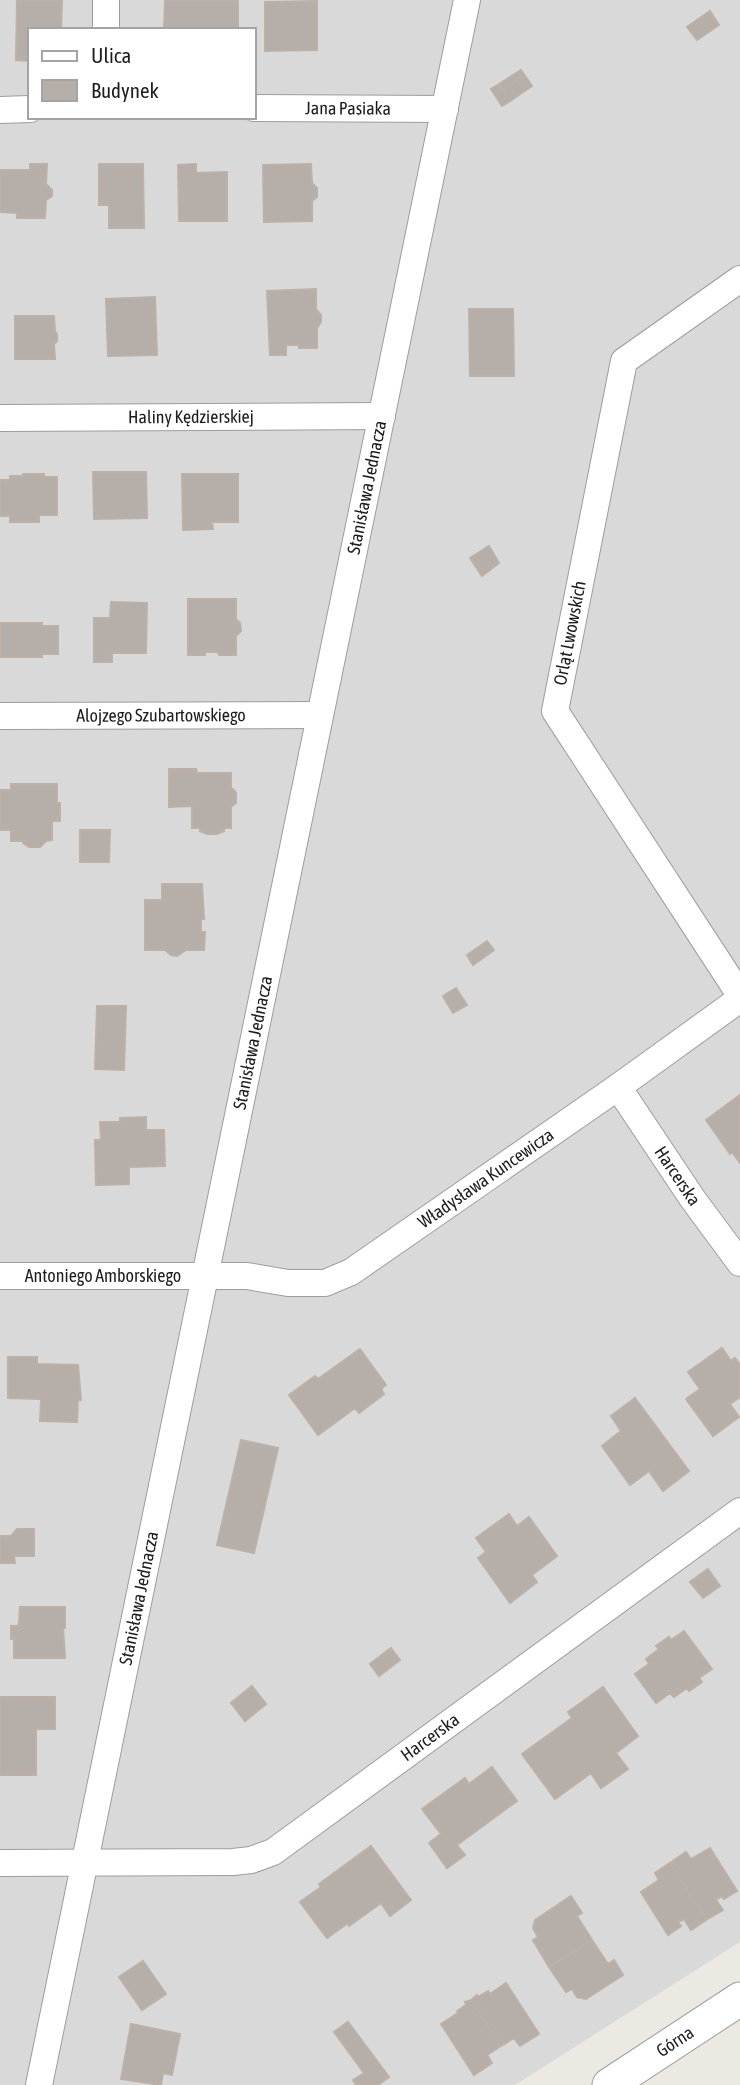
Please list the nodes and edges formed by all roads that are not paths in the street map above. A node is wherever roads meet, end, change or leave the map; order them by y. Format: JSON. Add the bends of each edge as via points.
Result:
{"nodes":[{"id":1,"x":106,"y":0,"type":"edge"},
{"id":2,"x":467,"y":0,"type":"edge"},
{"id":3,"x":106,"y":28,"type":"edge"},
{"id":4,"x":256,"y":108,"type":"edge"},
{"id":5,"x":28,"y":109,"type":"edge"},
{"id":6,"x":445,"y":109,"type":"junction"},
{"id":7,"x":0,"y":110,"type":"edge"},
{"id":8,"x":740,"y":279,"type":"edge"},
{"id":9,"x":382,"y":416,"type":"junction"},
{"id":10,"x":0,"y":418,"type":"edge"},
{"id":11,"x":320,"y":715,"type":"junction"},
{"id":12,"x":0,"y":716,"type":"edge"},
{"id":13,"x":740,"y":997,"type":"edge"},
{"id":14,"x":618,"y":1087,"type":"junction"},
{"id":15,"x":740,"y":1263,"type":"edge"},
{"id":16,"x":0,"y":1276,"type":"edge"},
{"id":17,"x":205,"y":1276,"type":"junction"},
{"id":18,"x":740,"y":1511,"type":"edge"},
{"id":19,"x":85,"y":1861,"type":"junction"},
{"id":20,"x":0,"y":1863,"type":"edge"},
{"id":21,"x":740,"y":1998,"type":"edge"},
{"id":22,"x":39,"y":2085,"type":"edge"},
{"id":23,"x":610,"y":2085,"type":"edge"}],
"edges":[{"from":1,"to":3,"type":"street"},
{"from":2,"to":6,"type":"street","name":"Stanisława Jednacza"},
{"from":4,"to":6,"type":"street","name":"Jana Pasiaka"},
{"from":5,"to":7,"type":"street"},
{"from":6,"to":9,"type":"street","name":"Stanisława Jednacza"},
{"from":8,"to":13,"type":"street","name":"Orląt Lwowskich","via":[[624,361],[555,711]]},
{"from":9,"to":10,"type":"street","name":"Haliny Kędzierskiej"},
{"from":9,"to":11,"type":"street","name":"Stanisława Jednacza"},
{"from":11,"to":12,"type":"street","name":"Alojzego Szubartowskiego"},
{"from":11,"to":17,"type":"street","name":"Stanisława Jednacza"},
{"from":13,"to":14,"type":"street","name":"Władysława Kuncewicza"},
{"from":14,"to":15,"type":"street","name":"Harcerska"},
{"from":14,"to":17,"type":"street","name":"Władysława Kuncewicza","via":[[351,1272],[325,1283]]},
{"from":16,"to":17,"type":"street","name":"Antoniego Amborskiego"},
{"from":17,"to":19,"type":"street","name":"Stanisława Jednacza"},
{"from":18,"to":19,"type":"street","name":"Harcerska","via":[[274,1852],[233,1862]]},
{"from":19,"to":20,"type":"street","name":"Harcerska"},
{"from":19,"to":22,"type":"street","name":"Stanisława Jednacza"},
{"from":21,"to":23,"type":"street","name":"Górna"}]}
